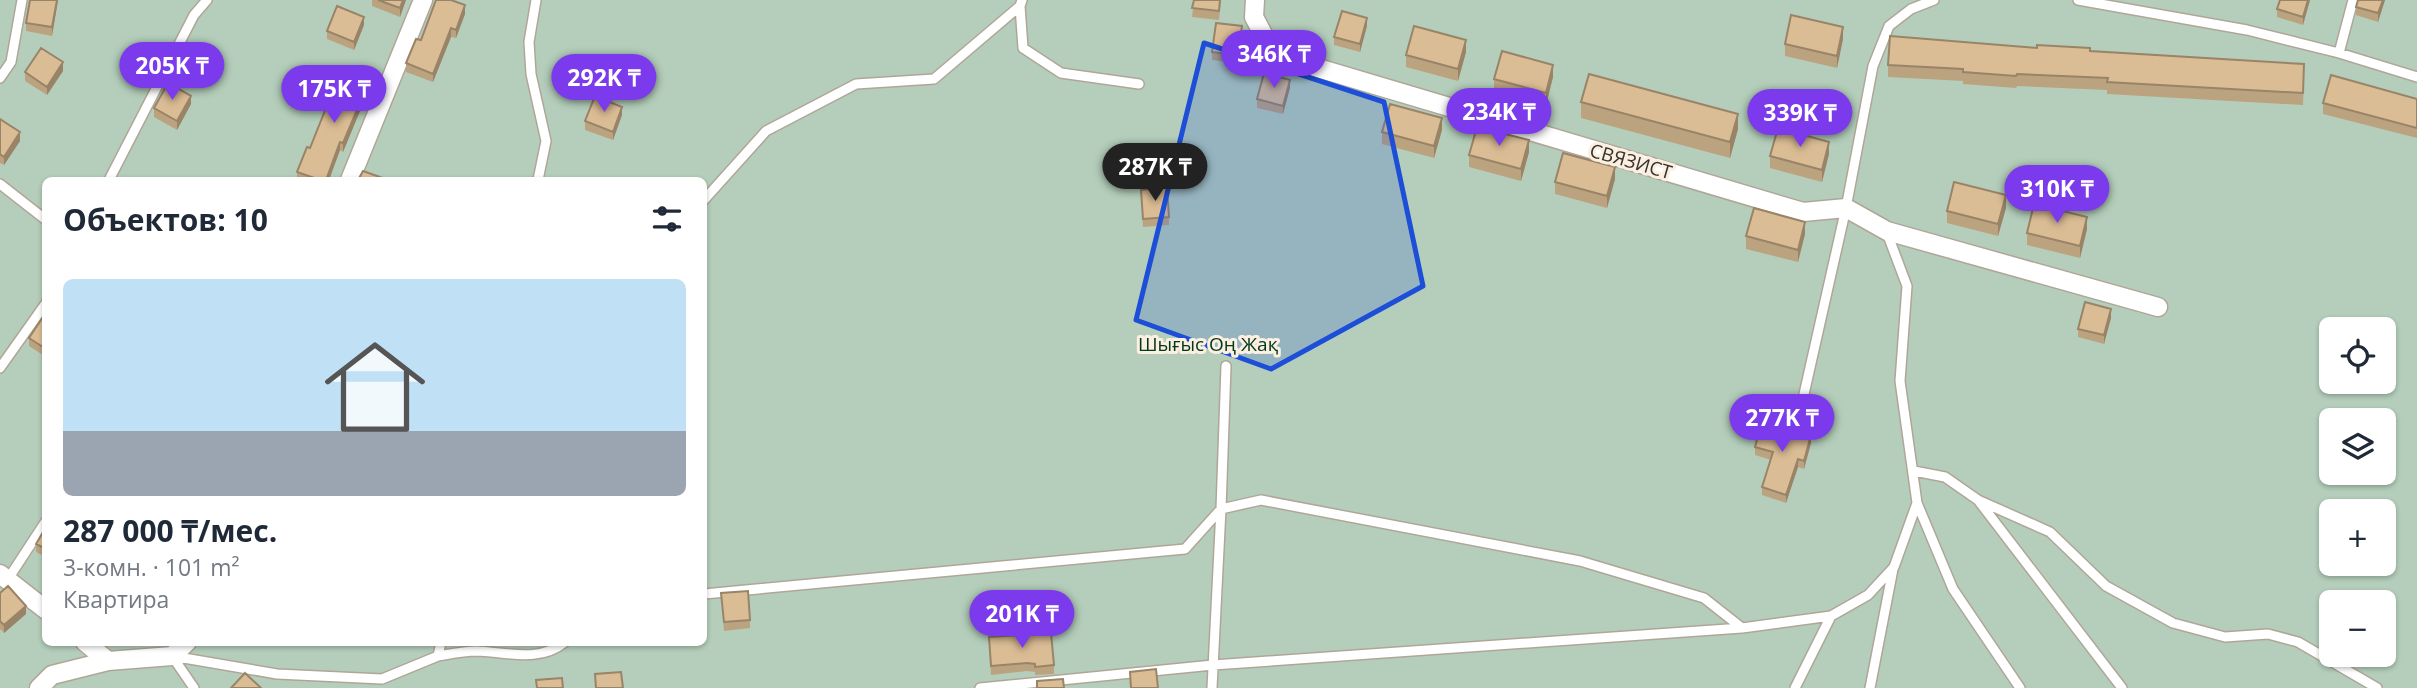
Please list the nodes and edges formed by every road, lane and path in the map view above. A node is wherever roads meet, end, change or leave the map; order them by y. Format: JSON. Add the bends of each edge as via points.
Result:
{"nodes":[{"id":1,"x":22,"y":0,"type":"edge"},
{"id":2,"x":207,"y":0,"type":"edge"},
{"id":3,"x":423,"y":0,"type":"edge"},
{"id":4,"x":537,"y":0,"type":"edge"},
{"id":5,"x":1255,"y":0,"type":"edge"},
{"id":6,"x":1934,"y":0,"type":"edge"},
{"id":7,"x":2078,"y":0,"type":"edge"},
{"id":8,"x":2353,"y":0,"type":"edge"},
{"id":9,"x":1021,"y":3,"type":"edge"},
{"id":10,"x":2339,"y":53,"type":"junction"},
{"id":11,"x":2417,"y":77,"type":"edge"},
{"id":12,"x":0,"y":78,"type":"edge"},
{"id":13,"x":1139,"y":84,"type":"dead end"},
{"id":14,"x":111,"y":177,"type":"edge"},
{"id":15,"x":351,"y":177,"type":"edge"},
{"id":16,"x":539,"y":177,"type":"edge"},
{"id":17,"x":0,"y":184,"type":"edge"},
{"id":18,"x":707,"y":197,"type":"edge"},
{"id":19,"x":1846,"y":208,"type":"junction"},
{"id":20,"x":42,"y":216,"type":"edge"},
{"id":21,"x":1887,"y":231,"type":"junction"},
{"id":22,"x":2158,"y":307,"type":"dead end"},
{"id":23,"x":42,"y":309,"type":"edge"},
{"id":24,"x":1226,"y":366,"type":"dead end"},
{"id":25,"x":0,"y":368,"type":"edge"},
{"id":26,"x":1802,"y":403,"type":"dead end"},
{"id":27,"x":1914,"y":471,"type":"junction"},
{"id":28,"x":1978,"y":500,"type":"junction"},
{"id":29,"x":1917,"y":503,"type":"junction"},
{"id":30,"x":1221,"y":509,"type":"junction"},
{"id":31,"x":42,"y":525,"type":"edge"},
{"id":32,"x":1894,"y":567,"type":"junction"},
{"id":33,"x":4,"y":577,"type":"edge"},
{"id":34,"x":707,"y":594,"type":"edge"},
{"id":35,"x":42,"y":607,"type":"edge"},
{"id":36,"x":1831,"y":616,"type":"junction"},
{"id":37,"x":1742,"y":628,"type":"junction"},
{"id":38,"x":90,"y":646,"type":"edge"},
{"id":39,"x":183,"y":646,"type":"edge"},
{"id":40,"x":440,"y":646,"type":"edge"},
{"id":41,"x":560,"y":646,"type":"edge"},
{"id":42,"x":172,"y":656,"type":"junction"},
{"id":43,"x":438,"y":656,"type":"junction"},
{"id":44,"x":108,"y":661,"type":"junction"},
{"id":45,"x":1213,"y":665,"type":"junction"},
{"id":46,"x":39,"y":688,"type":"edge"},
{"id":47,"x":194,"y":688,"type":"edge"},
{"id":48,"x":981,"y":688,"type":"edge"},
{"id":49,"x":1212,"y":688,"type":"edge"},
{"id":50,"x":1795,"y":688,"type":"edge"},
{"id":51,"x":1870,"y":688,"type":"edge"},
{"id":52,"x":2020,"y":688,"type":"edge"},
{"id":53,"x":2122,"y":688,"type":"edge"},
{"id":54,"x":2377,"y":688,"type":"edge"}],
"edges":[{"from":1,"to":12,"type":"lane","via":[[11,62]]},
{"from":2,"to":14,"type":"lane","via":[[194,15]]},
{"from":3,"to":15,"type":"street"},
{"from":4,"to":16,"type":"lane","via":[[529,42],[546,141]]},
{"from":5,"to":19,"type":"street","name":"СВЯЗИСТ","via":[[1254,17],[1274,55],[1803,212]]},
{"from":6,"to":19,"type":"lane","via":[[1911,9],[1889,26],[1873,66]]},
{"from":7,"to":10,"type":"lane","via":[[2247,30]]},
{"from":8,"to":10,"type":"lane"},
{"from":9,"to":13,"type":"lane","via":[[1023,48],[1062,73]]},
{"from":9,"to":18,"type":"lane","via":[[934,79],[856,84],[766,131]]},
{"from":10,"to":11,"type":"lane"},
{"from":17,"to":20,"type":"lane"},
{"from":19,"to":21,"type":"street"},
{"from":19,"to":26,"type":"lane"},
{"from":21,"to":22,"type":"street"},
{"from":21,"to":27,"type":"lane","via":[[1907,286],[1900,382]]},
{"from":23,"to":25,"type":"lane"},
{"from":24,"to":30,"type":"lane"},
{"from":27,"to":28,"type":"lane","via":[[1945,477]]},
{"from":27,"to":29,"type":"lane"},
{"from":28,"to":53,"type":"lane"},
{"from":28,"to":54,"type":"lane","via":[[2050,532],[2106,586],[2173,623],[2225,636],[2268,634],[2298,642]]},
{"from":29,"to":32,"type":"lane"},
{"from":29,"to":52,"type":"lane","via":[[1953,589]]},
{"from":30,"to":34,"type":"lane","via":[[1185,549]]},
{"from":30,"to":37,"type":"lane","via":[[1261,500],[1580,561],[1704,598]]},
{"from":30,"to":45,"type":"lane"},
{"from":31,"to":33,"type":"lane"},
{"from":32,"to":36,"type":"lane","via":[[1868,595]]},
{"from":32,"to":51,"type":"lane"},
{"from":33,"to":35,"type":"street"},
{"from":36,"to":37,"type":"lane"},
{"from":36,"to":50,"type":"lane"},
{"from":37,"to":45,"type":"lane"},
{"from":38,"to":44,"type":"street"},
{"from":39,"to":42,"type":"street"},
{"from":40,"to":43,"type":"lane"},
{"from":41,"to":43,"type":"lane","via":[[536,656],[473,651]]},
{"from":42,"to":43,"type":"lane","via":[[276,674],[382,679]]},
{"from":42,"to":44,"type":"street"},
{"from":42,"to":47,"type":"lane"},
{"from":44,"to":46,"type":"street","via":[[52,675]]},
{"from":45,"to":48,"type":"lane"},
{"from":45,"to":49,"type":"lane"}]}
